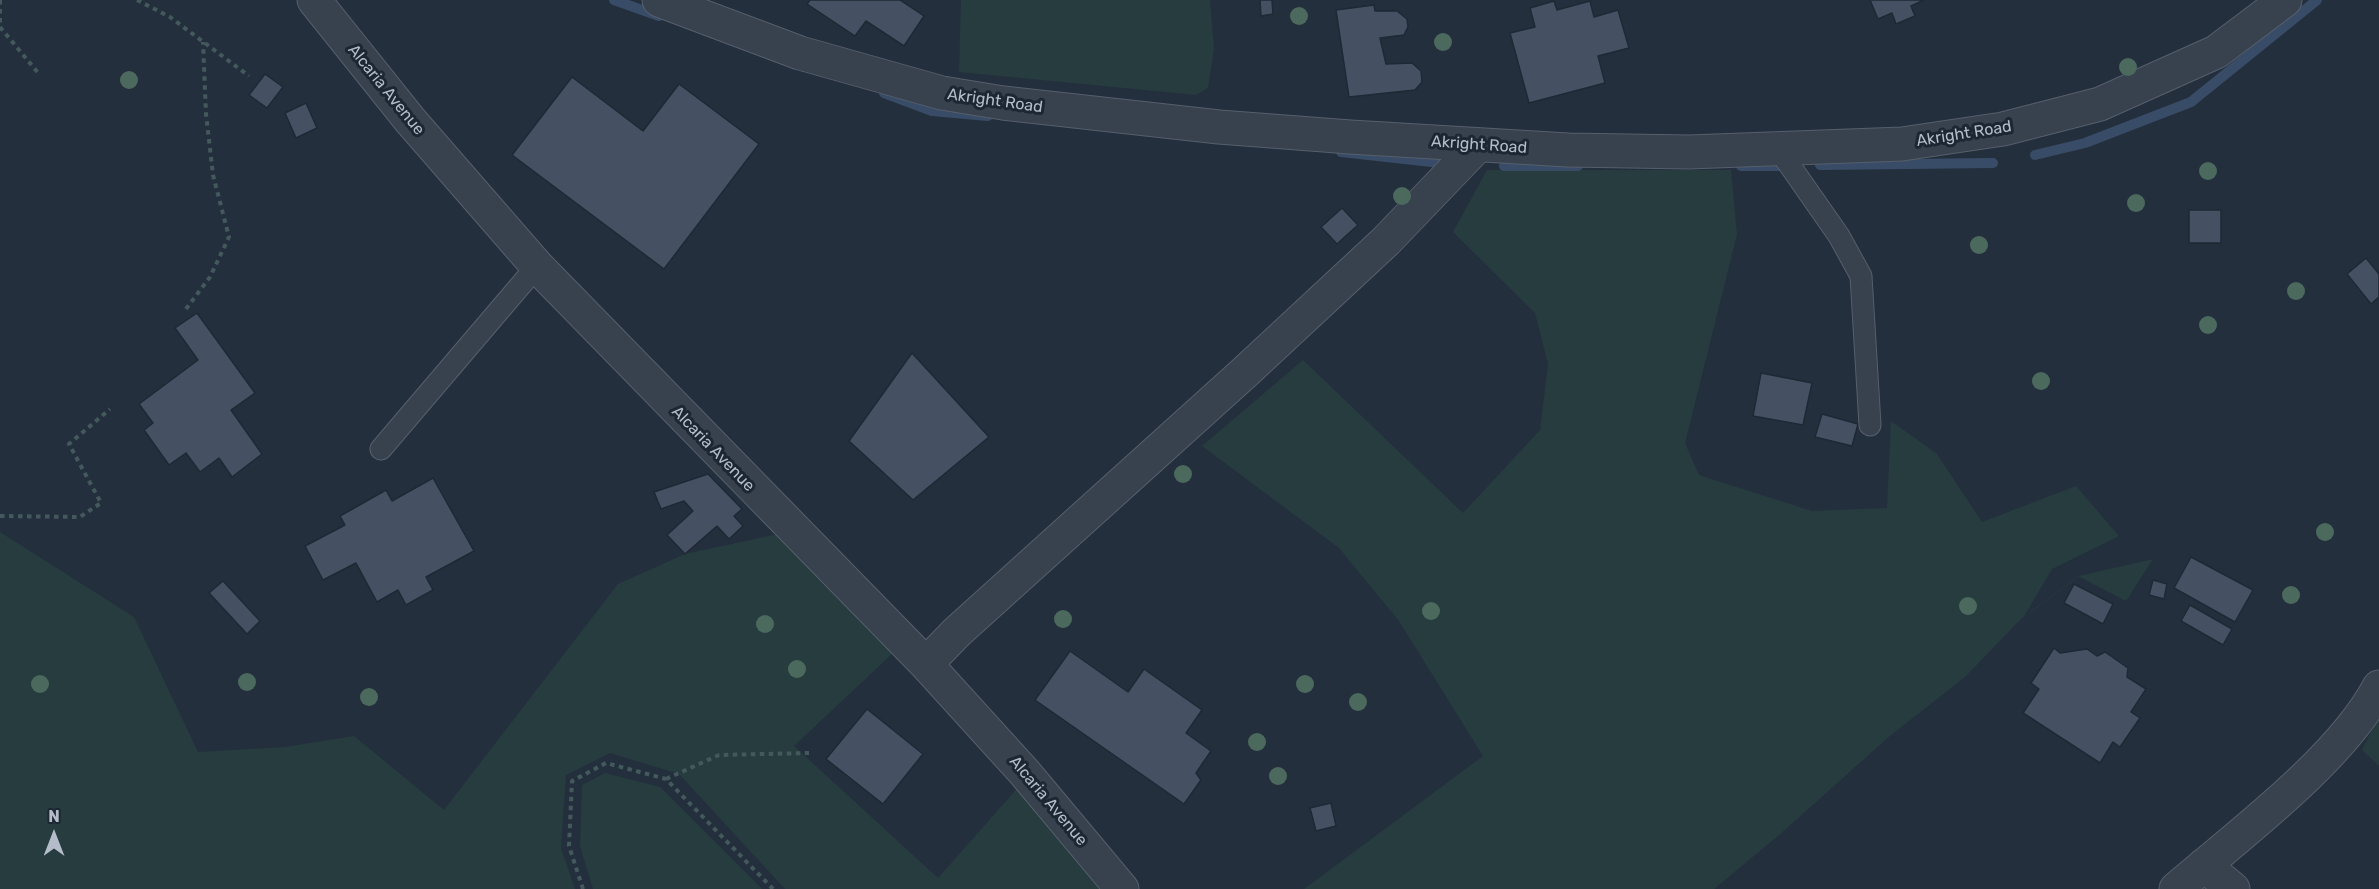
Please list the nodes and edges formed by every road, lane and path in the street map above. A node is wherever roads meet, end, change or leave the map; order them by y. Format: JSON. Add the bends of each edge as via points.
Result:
{"nodes":[{"id":1,"x":0,"y":0,"type":"edge"},
{"id":2,"x":137,"y":0,"type":"edge"},
{"id":3,"x":314,"y":0,"type":"edge"},
{"id":4,"x":659,"y":0,"type":"edge"},
{"id":5,"x":2284,"y":0,"type":"edge"},
{"id":6,"x":203,"y":42,"type":"junction"},
{"id":7,"x":39,"y":74,"type":"dead end"},
{"id":8,"x":249,"y":75,"type":"dead end"},
{"id":9,"x":1478,"y":145,"type":"junction"},
{"id":10,"x":1779,"y":150,"type":"junction"},
{"id":11,"x":537,"y":267,"type":"junction"},
{"id":12,"x":186,"y":309,"type":"dead end"},
{"id":13,"x":110,"y":409,"type":"dead end"},
{"id":14,"x":1870,"y":425,"type":"dead end"},
{"id":15,"x":381,"y":449,"type":"dead end"},
{"id":16,"x":0,"y":516,"type":"edge"},
{"id":17,"x":926,"y":664,"type":"junction"},
{"id":18,"x":2379,"y":687,"type":"edge"},
{"id":19,"x":809,"y":753,"type":"dead end"},
{"id":20,"x":666,"y":779,"type":"junction"},
{"id":21,"x":2204,"y":865,"type":"junction"},
{"id":22,"x":583,"y":889,"type":"edge"},
{"id":23,"x":773,"y":889,"type":"edge"},
{"id":24,"x":1122,"y":889,"type":"edge"},
{"id":25,"x":2176,"y":889,"type":"edge"},
{"id":26,"x":2233,"y":889,"type":"edge"}],
"edges":[{"from":1,"to":7,"type":"path","via":[[0,27]]},
{"from":2,"to":6,"type":"path","via":[[170,17]]},
{"from":3,"to":11,"type":"street","name":"Alcaria Avenue","via":[[410,120]]},
{"from":4,"to":9,"type":"street","name":"Akright Road","via":[[800,53],[942,93],[1219,127]]},
{"from":5,"to":10,"type":"street","name":"Akright Road","via":[[2216,52],[2100,104],[2003,129],[1902,144]]},
{"from":6,"to":8,"type":"path"},
{"from":6,"to":12,"type":"path","via":[[213,175],[229,237],[210,277]]},
{"from":9,"to":10,"type":"street","name":"Akright Road","via":[[1568,150]]},
{"from":9,"to":17,"type":"street","via":[[1378,248]]},
{"from":10,"to":14,"type":"lane","via":[[1839,236],[1861,276]]},
{"from":11,"to":15,"type":"lane"},
{"from":11,"to":17,"type":"street","name":"Alcaria Avenue"},
{"from":13,"to":16,"type":"path","via":[[69,444],[101,502],[80,517]]},
{"from":17,"to":24,"type":"street","name":"Alcaria Avenue","via":[[1025,773]]},
{"from":18,"to":21,"type":"street","via":[[2368,708],[2332,749]]},
{"from":19,"to":20,"type":"path","via":[[719,755]]},
{"from":20,"to":22,"type":"path","via":[[606,763],[572,781],[569,846]]},
{"from":20,"to":23,"type":"path"},
{"from":21,"to":25,"type":"street"},
{"from":21,"to":26,"type":"street"}]}
